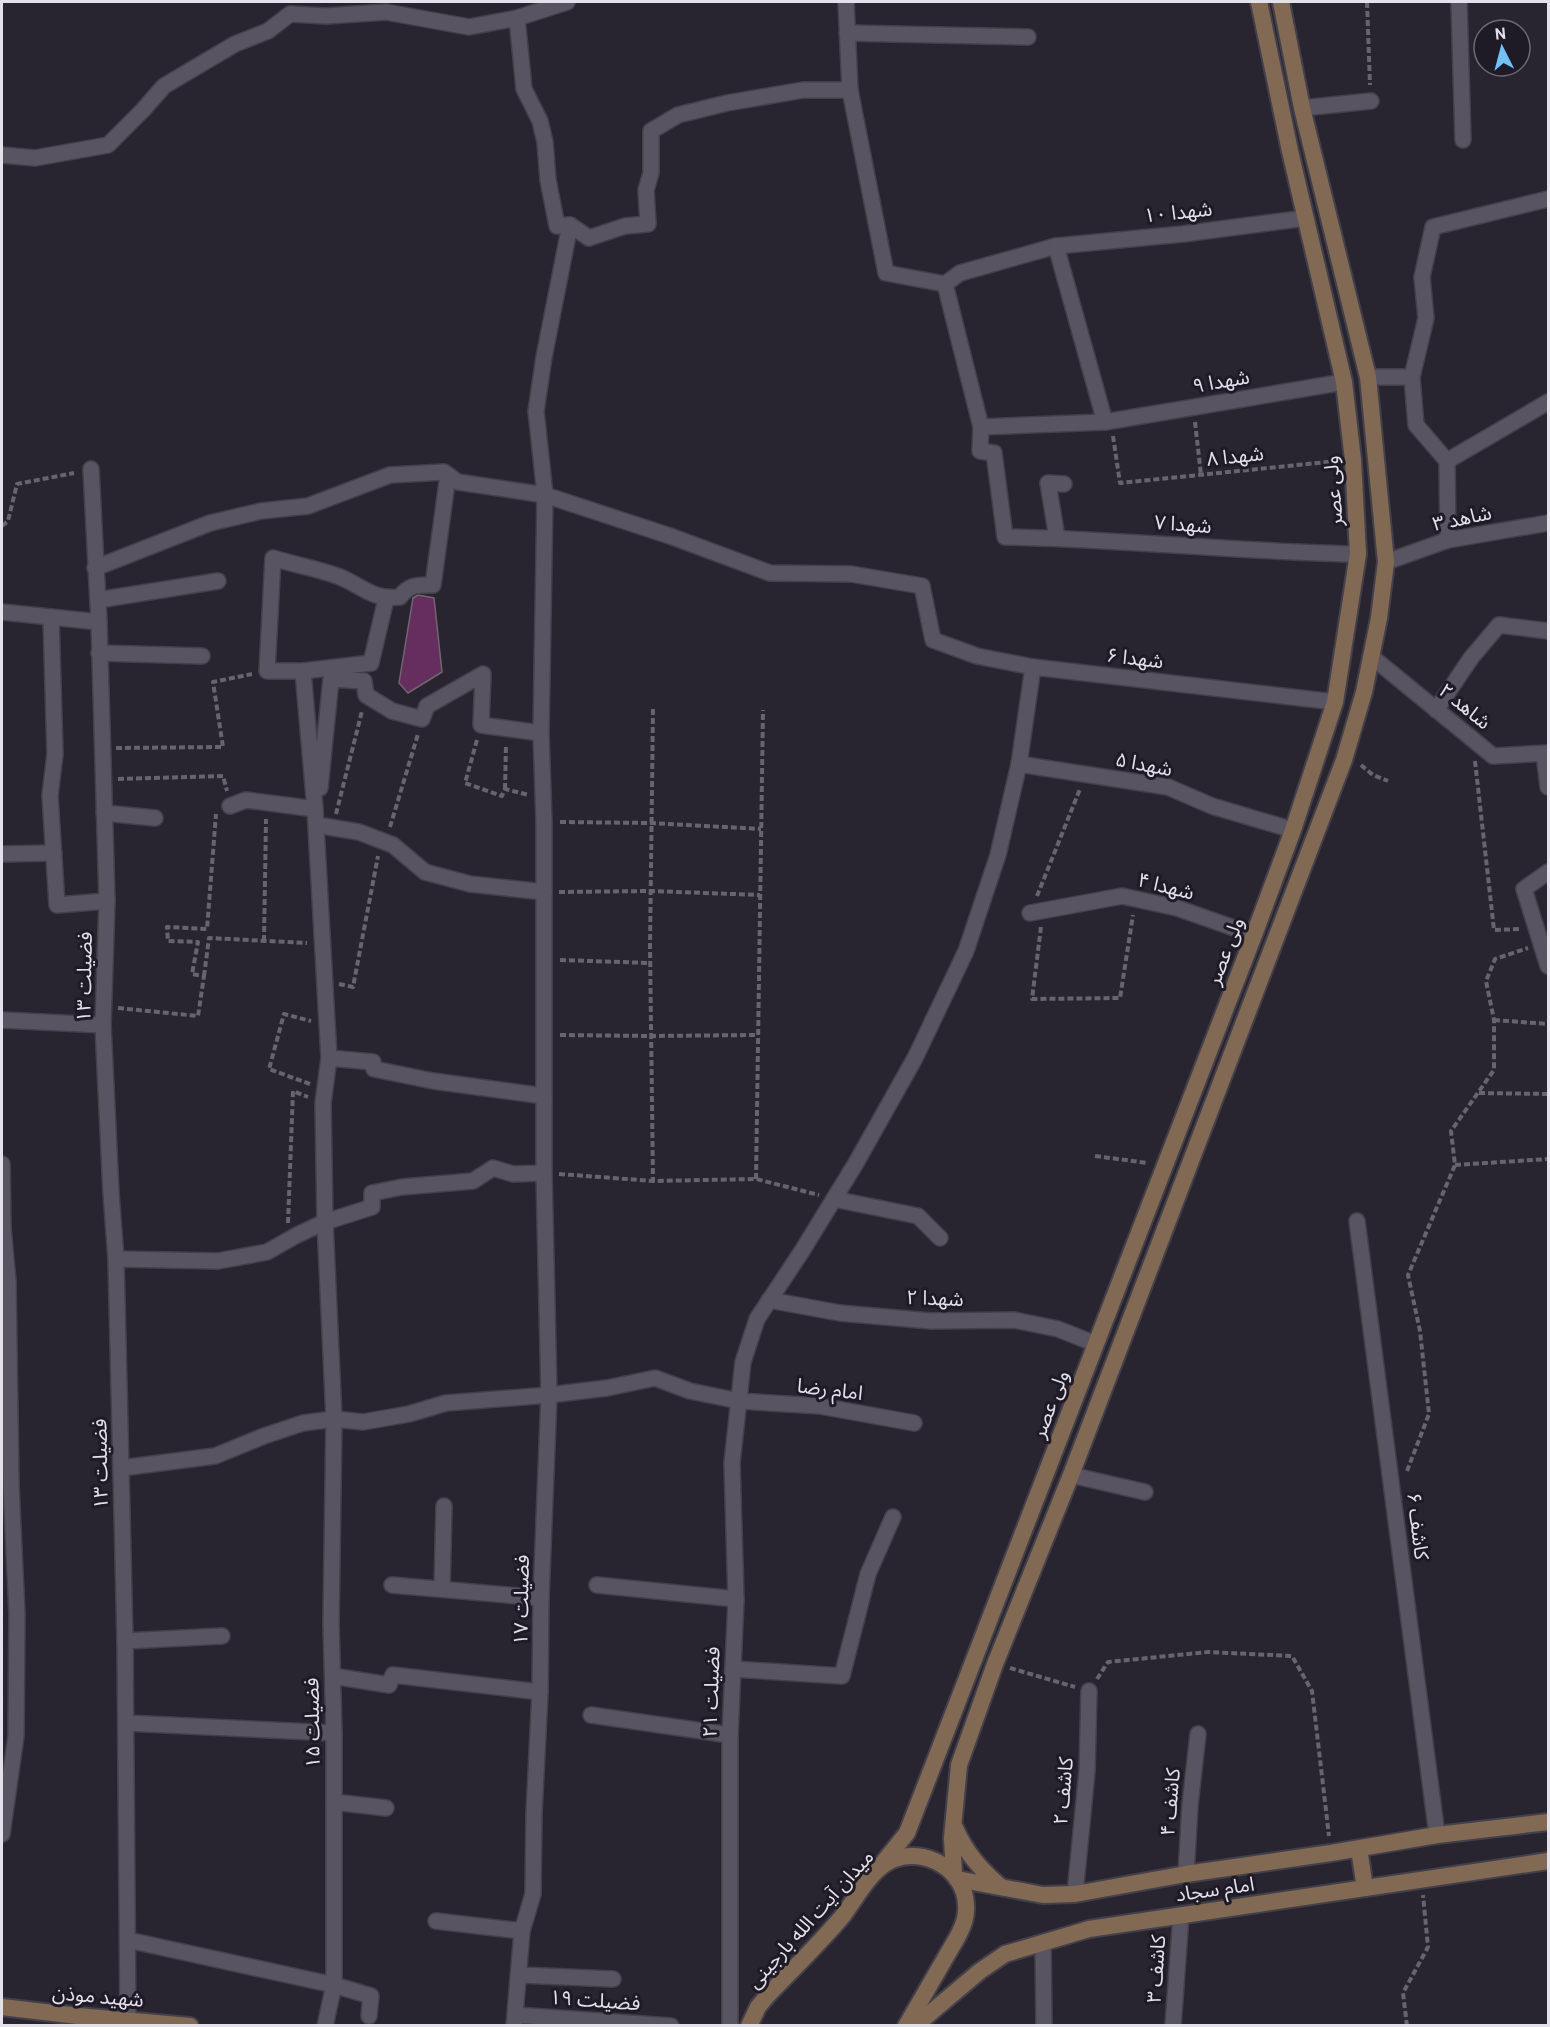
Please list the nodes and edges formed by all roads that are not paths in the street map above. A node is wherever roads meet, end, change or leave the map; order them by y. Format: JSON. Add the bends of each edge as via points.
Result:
{"nodes":[{"id":1,"x":567,"y":2,"type":"edge"},
{"id":2,"x":846,"y":2,"type":"edge"},
{"id":3,"x":1259,"y":2,"type":"edge"},
{"id":4,"x":1281,"y":2,"type":"edge"},
{"id":5,"x":1459,"y":2,"type":"edge"},
{"id":6,"x":517,"y":18,"type":"junction"},
{"id":7,"x":847,"y":33,"type":"junction"},
{"id":8,"x":1028,"y":37,"type":"dead end"},
{"id":9,"x":850,"y":90,"type":"junction"},
{"id":10,"x":1371,"y":101,"type":"road end"},
{"id":11,"x":1302,"y":108,"type":"junction"},
{"id":12,"x":1463,"y":140,"type":"dead end"},
{"id":13,"x":2,"y":155,"type":"edge"},
{"id":14,"x":1548,"y":199,"type":"edge"},
{"id":15,"x":1328,"y":213,"type":"junction"},
{"id":16,"x":1306,"y":218,"type":"junction"},
{"id":17,"x":570,"y":225,"type":"junction"},
{"id":18,"x":1056,"y":246,"type":"junction"},
{"id":19,"x":945,"y":284,"type":"junction"},
{"id":20,"x":1368,"y":376,"type":"junction"},
{"id":21,"x":1412,"y":377,"type":"junction"},
{"id":22,"x":1344,"y":382,"type":"junction"},
{"id":23,"x":1548,"y":402,"type":"edge"},
{"id":24,"x":981,"y":427,"type":"junction"},
{"id":25,"x":1109,"y":427,"type":"junction"},
{"id":26,"x":1447,"y":461,"type":"junction"},
{"id":27,"x":91,"y":469,"type":"road end"},
{"id":28,"x":448,"y":475,"type":"junction"},
{"id":29,"x":1064,"y":484,"type":"dead end"},
{"id":30,"x":545,"y":495,"type":"junction"},
{"id":31,"x":1548,"y":523,"type":"edge"},
{"id":32,"x":1057,"y":538,"type":"junction"},
{"id":33,"x":1448,"y":540,"type":"junction"},
{"id":34,"x":1358,"y":554,"type":"junction"},
{"id":35,"x":1386,"y":562,"type":"junction"},
{"id":36,"x":95,"y":568,"type":"junction"},
{"id":37,"x":218,"y":581,"type":"dead end"},
{"id":38,"x":386,"y":598,"type":"junction"},
{"id":39,"x":98,"y":600,"type":"junction"},
{"id":40,"x":2,"y":612,"type":"edge"},
{"id":41,"x":51,"y":617,"type":"junction"},
{"id":42,"x":99,"y":622,"type":"junction"},
{"id":43,"x":1548,"y":631,"type":"edge"},
{"id":44,"x":99,"y":653,"type":"junction"},
{"id":45,"x":202,"y":656,"type":"dead end"},
{"id":46,"x":1371,"y":657,"type":"junction"},
{"id":47,"x":1033,"y":666,"type":"junction"},
{"id":48,"x":303,"y":671,"type":"junction"},
{"id":49,"x":1335,"y":702,"type":"junction"},
{"id":50,"x":1436,"y":710,"type":"junction"},
{"id":51,"x":540,"y":733,"type":"junction"},
{"id":52,"x":1546,"y":754,"type":"edge"},
{"id":53,"x":1019,"y":764,"type":"junction"},
{"id":54,"x":1548,"y":787,"type":"edge"},
{"id":55,"x":230,"y":806,"type":"road end"},
{"id":56,"x":315,"y":809,"type":"junction"},
{"id":57,"x":104,"y":813,"type":"junction"},
{"id":58,"x":155,"y":818,"type":"dead end"},
{"id":59,"x":316,"y":829,"type":"junction"},
{"id":60,"x":1293,"y":830,"type":"junction"},
{"id":61,"x":54,"y":853,"type":"junction"},
{"id":62,"x":2,"y":854,"type":"edge"},
{"id":63,"x":1548,"y":872,"type":"edge"},
{"id":64,"x":544,"y":892,"type":"junction"},
{"id":65,"x":107,"y":902,"type":"junction"},
{"id":66,"x":1037,"y":911,"type":"road end"},
{"id":67,"x":1254,"y":935,"type":"junction"},
{"id":68,"x":1548,"y":966,"type":"edge"},
{"id":69,"x":2,"y":1020,"type":"edge"},
{"id":70,"x":103,"y":1025,"type":"junction"},
{"id":71,"x":329,"y":1058,"type":"junction"},
{"id":72,"x":544,"y":1096,"type":"junction"},
{"id":73,"x":2,"y":1164,"type":"edge"},
{"id":74,"x":544,"y":1173,"type":"junction"},
{"id":75,"x":834,"y":1199,"type":"junction"},
{"id":76,"x":1357,"y":1221,"type":"dead end"},
{"id":77,"x":325,"y":1222,"type":"junction"},
{"id":78,"x":940,"y":1238,"type":"dead end"},
{"id":79,"x":116,"y":1259,"type":"junction"},
{"id":80,"x":770,"y":1300,"type":"junction"},
{"id":81,"x":1096,"y":1344,"type":"junction"},
{"id":82,"x":1118,"y":1352,"type":"junction"},
{"id":83,"x":549,"y":1395,"type":"junction"},
{"id":84,"x":739,"y":1401,"type":"junction"},
{"id":85,"x":334,"y":1419,"type":"junction"},
{"id":86,"x":914,"y":1423,"type":"dead end"},
{"id":87,"x":121,"y":1468,"type":"junction"},
{"id":88,"x":1071,"y":1475,"type":"junction"},
{"id":89,"x":1144,"y":1492,"type":"dead end"},
{"id":90,"x":444,"y":1506,"type":"dead end"},
{"id":91,"x":893,"y":1517,"type":"dead end"},
{"id":92,"x":597,"y":1584,"type":"dead end"},
{"id":93,"x":392,"y":1585,"type":"dead end"},
{"id":94,"x":442,"y":1589,"type":"junction"},
{"id":95,"x":541,"y":1598,"type":"junction"},
{"id":96,"x":736,"y":1599,"type":"junction"},
{"id":97,"x":222,"y":1636,"type":"dead end"},
{"id":98,"x":125,"y":1641,"type":"junction"},
{"id":99,"x":733,"y":1669,"type":"junction"},
{"id":100,"x":333,"y":1676,"type":"junction"},
{"id":101,"x":1089,"y":1691,"type":"road end"},
{"id":102,"x":540,"y":1692,"type":"junction"},
{"id":103,"x":591,"y":1715,"type":"dead end"},
{"id":104,"x":126,"y":1724,"type":"junction"},
{"id":105,"x":334,"y":1733,"type":"junction"},
{"id":106,"x":1198,"y":1734,"type":"dead end"},
{"id":107,"x":730,"y":1735,"type":"junction"},
{"id":108,"x":334,"y":1802,"type":"junction"},
{"id":109,"x":386,"y":1808,"type":"dead end"},
{"id":110,"x":1548,"y":1822,"type":"edge"},
{"id":111,"x":954,"y":1825,"type":"junction"},
{"id":112,"x":2,"y":1834,"type":"edge"},
{"id":113,"x":1437,"y":1835,"type":"junction"},
{"id":114,"x":1359,"y":1849,"type":"junction"},
{"id":115,"x":1548,"y":1861,"type":"edge"},
{"id":116,"x":878,"y":1869,"type":"junction"},
{"id":117,"x":1186,"y":1875,"type":"junction"},
{"id":118,"x":955,"y":1876,"type":"junction"},
{"id":119,"x":1002,"y":1888,"type":"junction"},
{"id":120,"x":1365,"y":1888,"type":"junction"},
{"id":121,"x":1075,"y":1894,"type":"junction"},
{"id":122,"x":1181,"y":1915,"type":"junction"},
{"id":123,"x":436,"y":1921,"type":"dead end"},
{"id":124,"x":522,"y":1931,"type":"junction"},
{"id":125,"x":128,"y":1940,"type":"junction"},
{"id":126,"x":1042,"y":1942,"type":"junction"},
{"id":127,"x":519,"y":1975,"type":"junction"},
{"id":128,"x":613,"y":1979,"type":"dead end"},
{"id":129,"x":334,"y":1985,"type":"junction"},
{"id":130,"x":2,"y":2007,"type":"edge"},
{"id":131,"x":369,"y":2016,"type":"dead end"},
{"id":132,"x":48,"y":2019,"type":"edge"},
{"id":133,"x":515,"y":2020,"type":"edge"},
{"id":134,"x":76,"y":2021,"type":"edge"},
{"id":135,"x":128,"y":2023,"type":"edge"},
{"id":136,"x":190,"y":2025,"type":"edge"},
{"id":137,"x":325,"y":2025,"type":"edge"},
{"id":138,"x":671,"y":2025,"type":"edge"},
{"id":139,"x":730,"y":2025,"type":"edge"},
{"id":140,"x":747,"y":2025,"type":"edge"},
{"id":141,"x":906,"y":2025,"type":"edge"},
{"id":142,"x":915,"y":2025,"type":"edge"},
{"id":143,"x":1044,"y":2025,"type":"edge"},
{"id":144,"x":1173,"y":2025,"type":"edge"}],
"edges":[{"from":1,"to":6,"type":"street"},
{"from":2,"to":7,"type":"street"},
{"from":3,"to":16,"type":"main road","name":"ولی عصر"},
{"from":4,"to":11,"type":"main road"},
{"from":5,"to":12,"type":"street"},
{"from":6,"to":13,"type":"street","via":[[469,27],[386,12],[290,14],[268,32],[235,44],[164,86],[108,145],[35,158]]},
{"from":6,"to":17,"type":"street","via":[[524,89],[545,141],[558,226]]},
{"from":7,"to":8,"type":"street"},
{"from":7,"to":9,"type":"street"},
{"from":9,"to":17,"type":"street","via":[[803,90],[678,115],[651,131],[651,173],[646,190],[648,224],[625,226],[589,238]]},
{"from":9,"to":19,"type":"street","via":[[886,273]]},
{"from":10,"to":11,"type":"street"},
{"from":11,"to":15,"type":"main road"},
{"from":14,"to":21,"type":"street","via":[[1433,227],[1422,277],[1426,318]]},
{"from":15,"to":16,"type":"main road"},
{"from":15,"to":20,"type":"main road"},
{"from":16,"to":18,"type":"street","name":"شهدا ۱۰"},
{"from":16,"to":22,"type":"main road","name":"ولی عصر"},
{"from":17,"to":30,"type":"street","name":"فضیلت ۱۷","via":[[536,411]]},
{"from":18,"to":19,"type":"street","name":"شهدا ۱۰","via":[[960,273]]},
{"from":18,"to":25,"type":"street"},
{"from":19,"to":24,"type":"street"},
{"from":20,"to":21,"type":"street"},
{"from":20,"to":35,"type":"main road"},
{"from":21,"to":26,"type":"street","via":[[1416,425]]},
{"from":22,"to":25,"type":"street","name":"شهدا ۹"},
{"from":22,"to":34,"type":"main road","name":"ولی عصر"},
{"from":23,"to":26,"type":"street"},
{"from":24,"to":25,"type":"street","name":"شهدا ۹"},
{"from":24,"to":32,"type":"street","name":"شهدا ۷","via":[[980,451],[994,453],[1005,537]]},
{"from":26,"to":33,"type":"street"},
{"from":27,"to":36,"type":"street","name":"فضیلت ۱۳"},
{"from":28,"to":30,"type":"street","via":[[458,482]]},
{"from":28,"to":36,"type":"street","via":[[390,475],[309,506],[261,511],[210,523]]},
{"from":28,"to":38,"type":"street","via":[[433,585],[414,585],[400,597]]},
{"from":29,"to":32,"type":"street","via":[[1048,483]]},
{"from":30,"to":47,"type":"street","name":"شهدا ۶","via":[[770,573],[851,574],[922,586],[933,640],[977,657]]},
{"from":30,"to":51,"type":"street","name":"فضیلت ۱۷"},
{"from":31,"to":33,"type":"street","name":"شاهد ۳"},
{"from":32,"to":34,"type":"street","name":"شهدا ۷"},
{"from":33,"to":35,"type":"street","name":"شاهد ۳"},
{"from":34,"to":49,"type":"main road","name":"ولی عصر"},
{"from":35,"to":46,"type":"main road"},
{"from":36,"to":39,"type":"street","name":"فضیلت ۱۳"},
{"from":37,"to":39,"type":"street"},
{"from":38,"to":48,"type":"street","via":[[371,663]]},
{"from":38,"to":48,"type":"street","via":[[340,577],[273,558],[267,671]]},
{"from":39,"to":42,"type":"street","name":"فضیلت ۱۳"},
{"from":40,"to":41,"type":"street"},
{"from":41,"to":42,"type":"street"},
{"from":41,"to":61,"type":"street","via":[[55,754],[50,796]]},
{"from":42,"to":44,"type":"street","name":"فضیلت ۱۳"},
{"from":43,"to":50,"type":"street","via":[[1499,625],[1471,657]]},
{"from":44,"to":45,"type":"street"},
{"from":44,"to":57,"type":"street","name":"فضیلت ۱۳"},
{"from":46,"to":50,"type":"street","name":"شاهد ۲"},
{"from":46,"to":82,"type":"main road","via":[[1346,754]]},
{"from":47,"to":49,"type":"street","name":"شهدا ۶"},
{"from":47,"to":53,"type":"street","name":"فضیلت ۲۱"},
{"from":48,"to":56,"type":"street"},
{"from":49,"to":60,"type":"main road","name":"ولی عصر"},
{"from":50,"to":52,"type":"street","name":"شاهد ۲","via":[[1493,756]]},
{"from":51,"to":59,"type":"street","via":[[480,725],[483,674],[428,706],[422,719],[393,711],[366,695],[364,681],[330,679]]},
{"from":51,"to":64,"type":"street","name":"فضیلت ۱۷"},
{"from":52,"to":54,"type":"street"},
{"from":53,"to":60,"type":"street","name":"شهدا ۵","via":[[1168,787],[1212,806]]},
{"from":53,"to":75,"type":"street","name":"فضیلت ۲۱","via":[[998,855],[966,951],[915,1058]]},
{"from":55,"to":56,"type":"street","via":[[246,800]]},
{"from":56,"to":59,"type":"street"},
{"from":57,"to":58,"type":"street"},
{"from":57,"to":65,"type":"street","name":"فضیلت ۱۳"},
{"from":59,"to":64,"type":"street","via":[[359,832],[383,841],[425,872],[470,884]]},
{"from":59,"to":71,"type":"street","name":"فضیلت ۱۵"},
{"from":60,"to":67,"type":"main road","name":"ولی عصر"},
{"from":61,"to":62,"type":"street"},
{"from":61,"to":65,"type":"street","via":[[57,905]]},
{"from":63,"to":68,"type":"street","via":[[1524,889]]},
{"from":64,"to":72,"type":"street","name":"فضیلت ۱۷"},
{"from":65,"to":70,"type":"street","name":"فضیلت ۱۳"},
{"from":66,"to":67,"type":"street","name":"شهدا ۴","via":[[1122,896],[1177,908]]},
{"from":67,"to":81,"type":"main road","name":"ولی عصر"},
{"from":69,"to":70,"type":"street"},
{"from":70,"to":79,"type":"street","name":"فضیلت ۱۳"},
{"from":71,"to":72,"type":"street","via":[[373,1062],[374,1069],[433,1081]]},
{"from":71,"to":77,"type":"street","name":"فضیلت ۱۵","via":[[324,1096]]},
{"from":72,"to":74,"type":"street","name":"فضیلت ۱۷"},
{"from":73,"to":112,"type":"street","via":[[9,1281],[16,1614],[16,1736]]},
{"from":74,"to":77,"type":"street","via":[[513,1174],[494,1168],[473,1181],[391,1189],[372,1194],[372,1207]]},
{"from":74,"to":83,"type":"street","name":"فضیلت ۱۷"},
{"from":75,"to":78,"type":"street","via":[[918,1216]]},
{"from":75,"to":80,"type":"street","name":"فضیلت ۲۱"},
{"from":76,"to":113,"type":"street","name":"کاشف ۶"},
{"from":77,"to":79,"type":"street","via":[[267,1252],[218,1262]]},
{"from":77,"to":85,"type":"street","name":"فضیلت ۱۵"},
{"from":79,"to":87,"type":"street","name":"فضیلت ۱۳"},
{"from":80,"to":81,"type":"street","name":"شهدا ۲","via":[[840,1313],[931,1321],[1014,1320],[1058,1329]]},
{"from":80,"to":84,"type":"street","name":"فضیلت ۲۱","via":[[757,1319],[743,1362]]},
{"from":81,"to":82,"type":"main road"},
{"from":81,"to":116,"type":"main road","name":"ولی عصر","via":[[907,1833]]},
{"from":82,"to":88,"type":"main road"},
{"from":83,"to":84,"type":"street","name":"امام رضا","via":[[655,1378],[690,1391]]},
{"from":83,"to":85,"type":"street","name":"امام رضا","via":[[446,1403],[363,1422]]},
{"from":83,"to":95,"type":"street","name":"فضیلت ۱۷"},
{"from":84,"to":86,"type":"street","name":"امام رضا","via":[[820,1406]]},
{"from":84,"to":96,"type":"street","name":"فضیلت ۲۱","via":[[732,1463]]},
{"from":85,"to":87,"type":"street","name":"امام رضا","via":[[303,1423],[216,1456]]},
{"from":85,"to":100,"type":"street","name":"فضیلت ۱۵"},
{"from":87,"to":98,"type":"street","name":"فضیلت ۱۳"},
{"from":88,"to":89,"type":"street"},
{"from":88,"to":111,"type":"main road","via":[[995,1664],[959,1766]]},
{"from":90,"to":94,"type":"street"},
{"from":91,"to":99,"type":"street","via":[[868,1574],[842,1676]]},
{"from":92,"to":96,"type":"street"},
{"from":93,"to":94,"type":"street"},
{"from":94,"to":95,"type":"street"},
{"from":95,"to":102,"type":"street","name":"فضیلت ۱۷"},
{"from":96,"to":99,"type":"street","name":"فضیلت ۲۱"},
{"from":97,"to":98,"type":"street"},
{"from":98,"to":104,"type":"street","name":"فضیلت ۱۳"},
{"from":99,"to":107,"type":"street","name":"فضیلت ۲۱"},
{"from":100,"to":102,"type":"street","via":[[388,1685],[393,1675]]},
{"from":100,"to":105,"type":"street","name":"فضیلت ۱۵"},
{"from":101,"to":121,"type":"street","name":"کاشف ۲","via":[[1087,1771]]},
{"from":102,"to":124,"type":"street","name":"فضیلت ۱۷","via":[[533,1894]]},
{"from":103,"to":107,"type":"street"},
{"from":104,"to":105,"type":"street"},
{"from":104,"to":125,"type":"street","name":"فضیلت ۱۳"},
{"from":105,"to":108,"type":"street","name":"فضیلت ۱۵"},
{"from":106,"to":117,"type":"street","name":"کاشف ۴"},
{"from":107,"to":139,"type":"street","name":"فضیلت ۲۱"},
{"from":108,"to":109,"type":"street"},
{"from":108,"to":129,"type":"street","name":"فضیلت ۱۵"},
{"from":110,"to":113,"type":"main road","name":"امام سجاد"},
{"from":111,"to":118,"type":"main road"},
{"from":111,"to":119,"type":"main road","via":[[965,1849]]},
{"from":113,"to":114,"type":"main road","name":"امام سجاد"},
{"from":114,"to":117,"type":"main road","name":"امام سجاد"},
{"from":114,"to":120,"type":"main road"},
{"from":115,"to":120,"type":"main road","name":"امام سجاد"},
{"from":116,"to":118,"type":"main road","name":"میدان آیت الله بارجینی","via":[[892,1860],[925,1857],[941,1863]]},
{"from":116,"to":140,"type":"main road","name":"میدان آیت الله بارجینی","via":[[841,1918],[768,1995]]},
{"from":117,"to":121,"type":"main road","name":"امام سجاد"},
{"from":118,"to":119,"type":"main road","name":"امام سجاد"},
{"from":118,"to":141,"type":"main road","via":[[963,1888],[965,1921]]},
{"from":119,"to":121,"type":"main road","name":"امام سجاد"},
{"from":120,"to":122,"type":"main road","name":"امام سجاد"},
{"from":122,"to":126,"type":"main road","name":"امام سجاد","via":[[1089,1929]]},
{"from":122,"to":144,"type":"street","name":"کاشف ۳"},
{"from":123,"to":124,"type":"street"},
{"from":124,"to":127,"type":"street","name":"فضیلت ۱۷"},
{"from":125,"to":129,"type":"street"},
{"from":125,"to":135,"type":"street","name":"فضیلت ۱۳"},
{"from":126,"to":142,"type":"main road","name":"امام سجاد","via":[[1005,1953]]},
{"from":126,"to":143,"type":"street"},
{"from":127,"to":128,"type":"street"},
{"from":127,"to":133,"type":"street","name":"فضیلت ۱۷"},
{"from":129,"to":131,"type":"street","via":[[371,1996]]},
{"from":129,"to":137,"type":"street","name":"فضیلت ۱۵"},
{"from":130,"to":132,"type":"main road","name":"شهید موذن"},
{"from":132,"to":134,"type":"main road","name":"شهید موذن"},
{"from":133,"to":138,"type":"street","name":"فضیلت ۱۹"},
{"from":134,"to":135,"type":"main road","name":"شهید موذن"},
{"from":135,"to":136,"type":"main road","name":"شهید موذن"}]}
